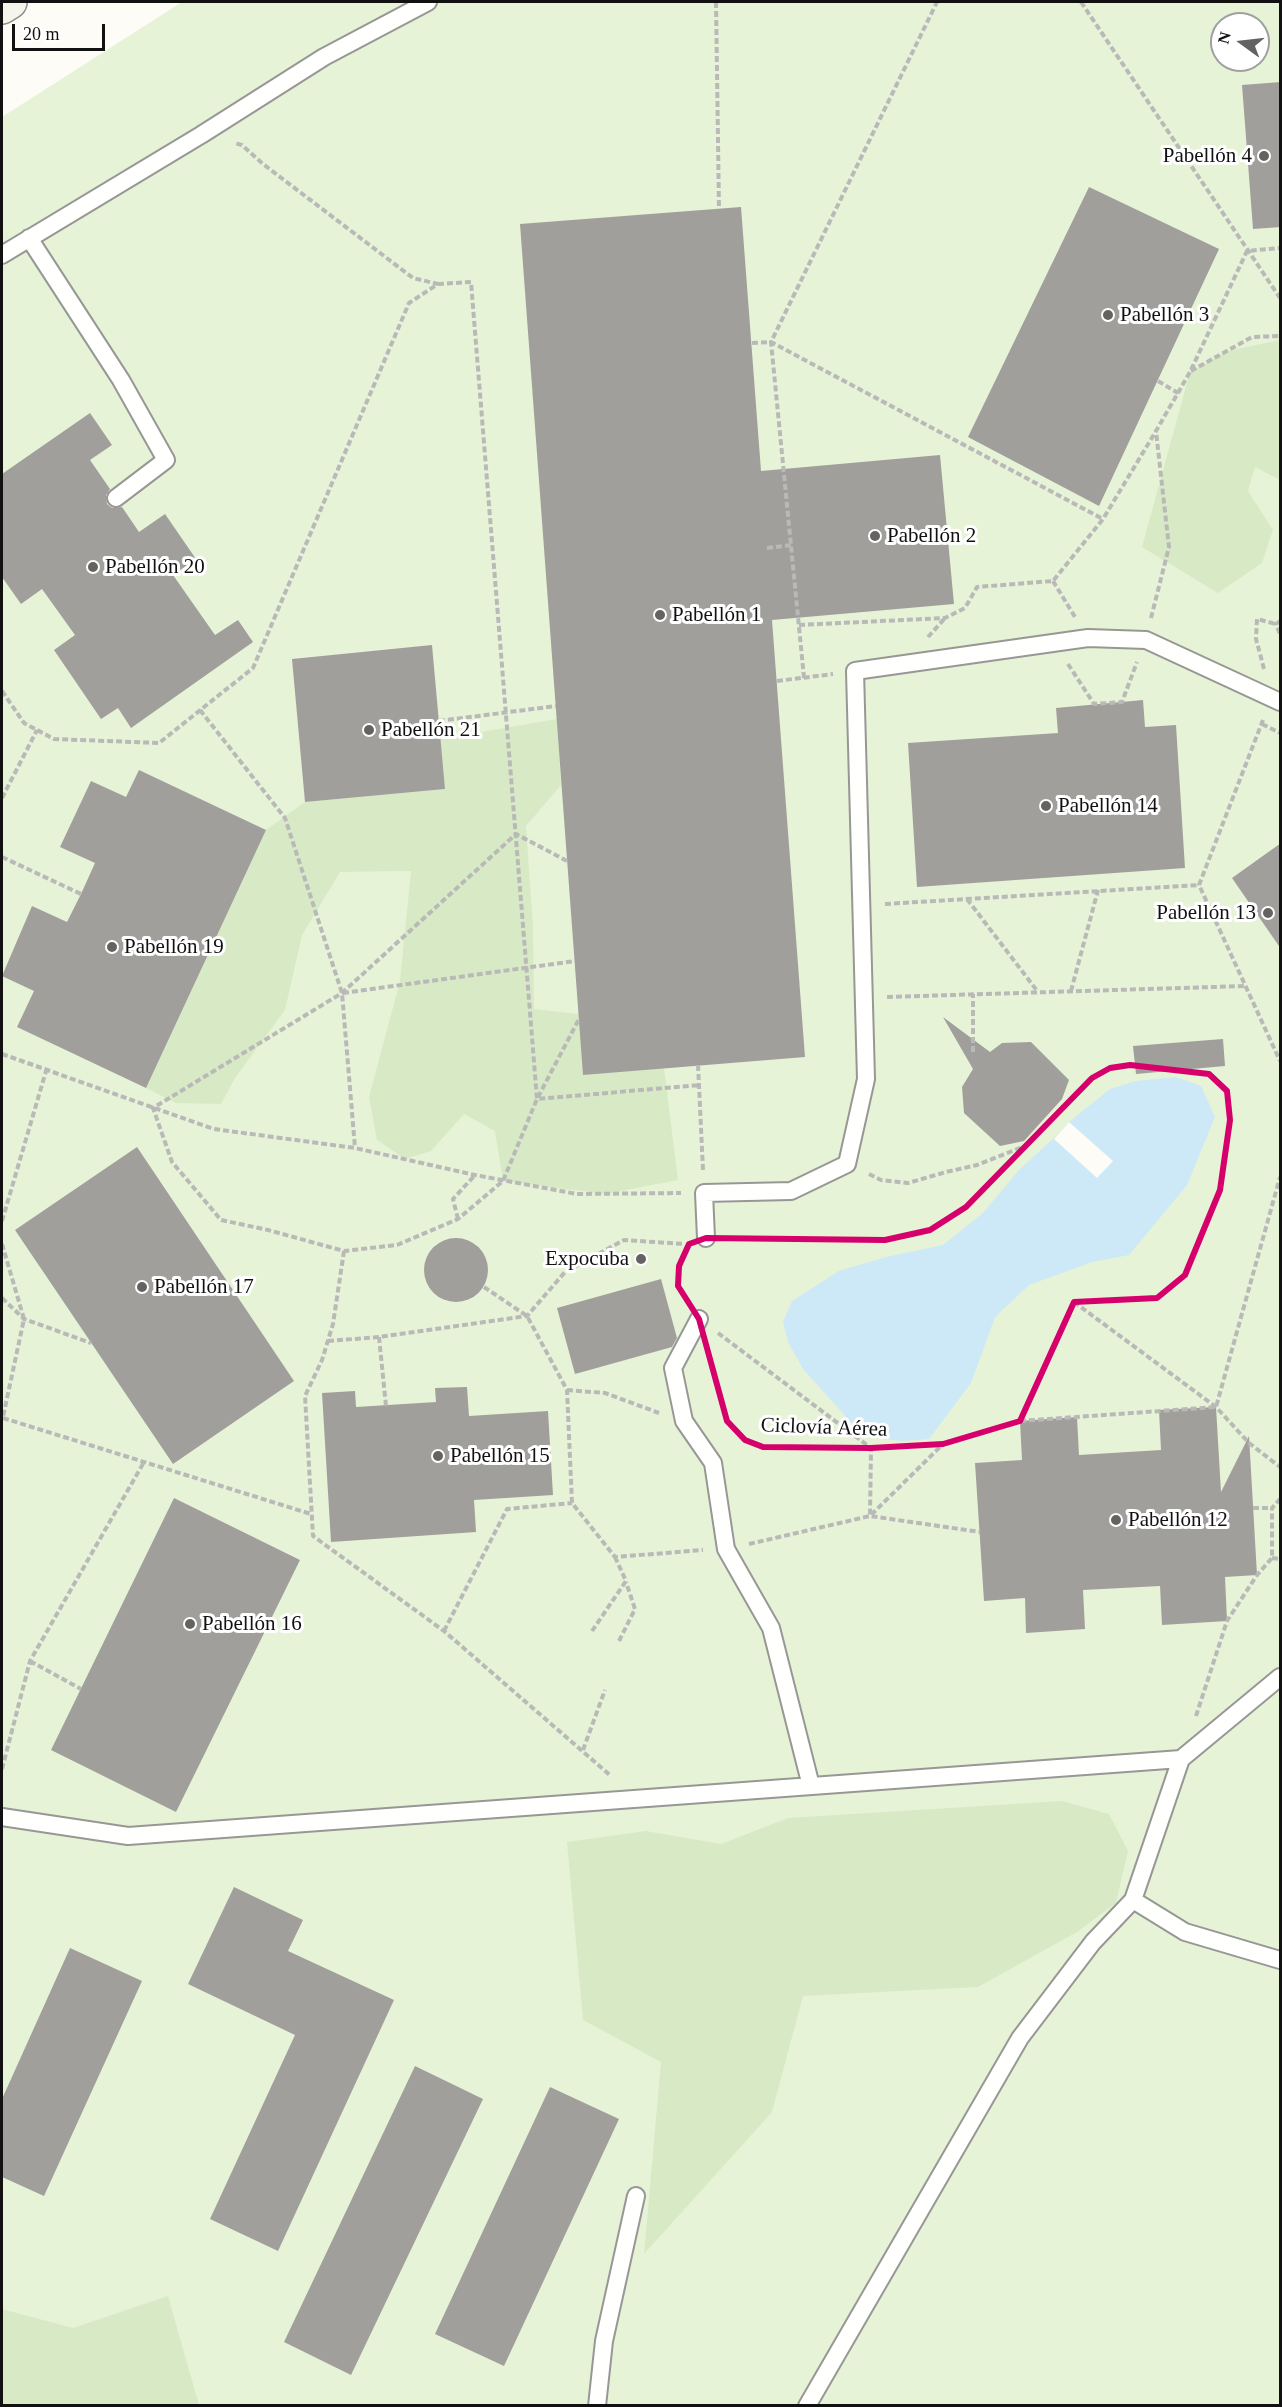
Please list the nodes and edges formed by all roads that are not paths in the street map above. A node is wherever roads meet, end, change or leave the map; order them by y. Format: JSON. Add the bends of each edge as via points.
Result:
{"nodes":[{"id":1,"x":10,"y":2,"type":"edge"},
{"id":2,"x":428,"y":2,"type":"edge"},
{"id":3,"x":2,"y":7,"type":"edge"},
{"id":4,"x":29,"y":238,"type":"junction"},
{"id":5,"x":2,"y":255,"type":"edge"},
{"id":6,"x":116,"y":498,"type":"dead end"},
{"id":7,"x":1276,"y":700,"type":"edge"},
{"id":8,"x":706,"y":1238,"type":"dead end"},
{"id":9,"x":699,"y":1319,"type":"road end"},
{"id":10,"x":1281,"y":1677,"type":"edge"},
{"id":11,"x":1181,"y":1759,"type":"junction"},
{"id":12,"x":811,"y":1786,"type":"junction"},
{"id":13,"x":2,"y":1817,"type":"edge"},
{"id":14,"x":1133,"y":1900,"type":"junction"},
{"id":15,"x":1281,"y":1960,"type":"edge"},
{"id":16,"x":636,"y":2196,"type":"dead end"},
{"id":17,"x":597,"y":2406,"type":"edge"},
{"id":18,"x":807,"y":2406,"type":"edge"}],
"edges":[{"from":1,"to":3,"type":"main road"},
{"from":2,"to":4,"type":"lane","via":[[324,57]]},
{"from":4,"to":5,"type":"lane"},
{"from":4,"to":6,"type":"lane","via":[[121,380],[166,460]]},
{"from":7,"to":8,"type":"lane","via":[[1146,640],[1088,638],[855,671],[866,1079],[847,1164],[791,1191],[704,1193]]},
{"from":9,"to":12,"type":"lane","via":[[673,1368],[684,1421],[713,1463],[726,1549],[771,1628]]},
{"from":10,"to":11,"type":"lane"},
{"from":11,"to":12,"type":"lane"},
{"from":11,"to":14,"type":"lane"},
{"from":12,"to":13,"type":"lane","via":[[128,1836]]},
{"from":14,"to":15,"type":"lane","via":[[1185,1932]]},
{"from":14,"to":18,"type":"lane","via":[[1093,1942],[1020,2038]]},
{"from":16,"to":17,"type":"lane","via":[[604,2341]]}]}
